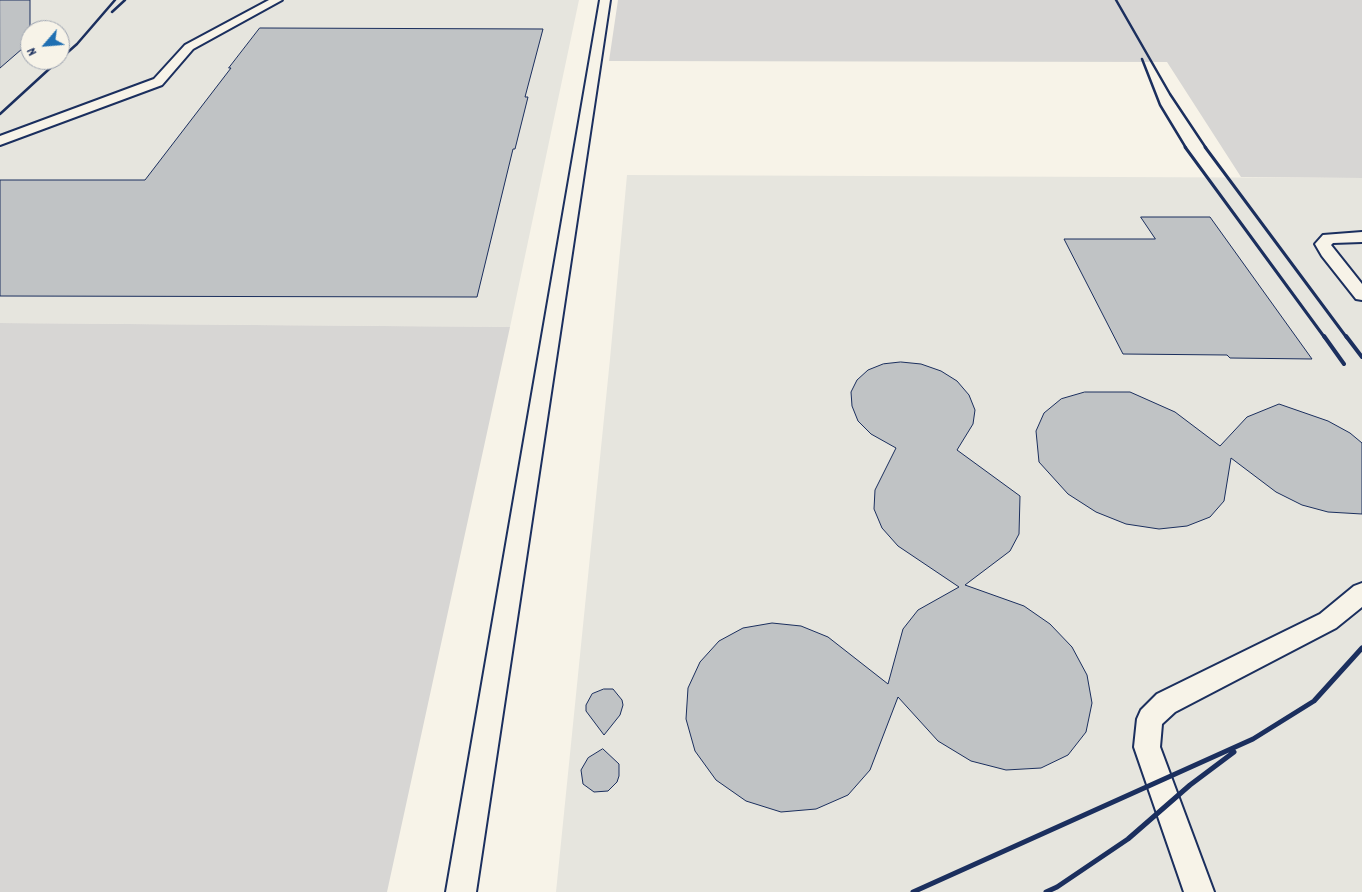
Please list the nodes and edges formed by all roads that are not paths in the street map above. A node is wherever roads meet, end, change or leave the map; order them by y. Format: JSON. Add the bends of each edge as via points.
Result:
{"nodes":[{"id":1,"x":277,"y":0,"type":"edge"},
{"id":2,"x":605,"y":0,"type":"edge"},
{"id":3,"x":0,"y":141,"type":"edge"},
{"id":4,"x":1362,"y":237,"type":"edge"},
{"id":5,"x":1362,"y":295,"type":"edge"},
{"id":6,"x":1362,"y":592,"type":"edge"},
{"id":7,"x":461,"y":892,"type":"edge"},
{"id":8,"x":1199,"y":892,"type":"edge"}],
"edges":[{"from":1,"to":3,"type":"lane","via":[[189,47],[158,82]]},
{"from":2,"to":7,"type":"lane"},
{"from":4,"to":5,"type":"lane","via":[[1329,238],[1324,244]]},
{"from":6,"to":8,"type":"lane","via":[[1328,622],[1166,704],[1150,719],[1147,747]]}]}
